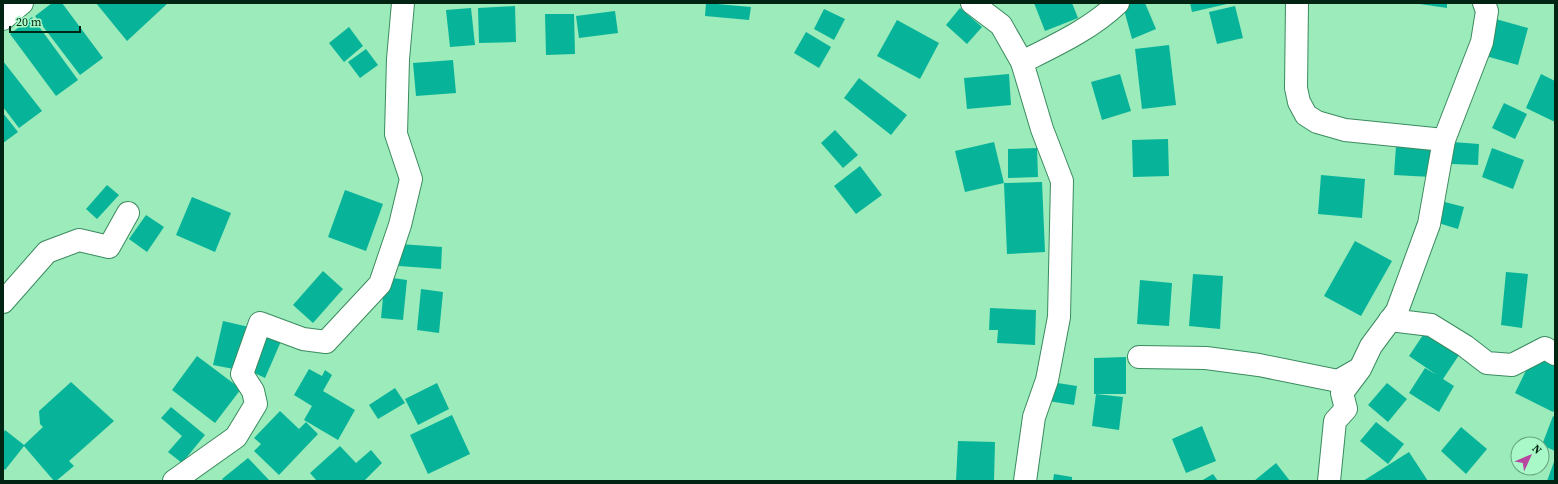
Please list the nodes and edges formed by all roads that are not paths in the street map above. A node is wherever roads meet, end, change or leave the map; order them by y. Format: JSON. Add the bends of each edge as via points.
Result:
{"nodes":[{"id":1,"x":22,"y":3,"type":"edge"},
{"id":2,"x":403,"y":3,"type":"edge"},
{"id":3,"x":972,"y":3,"type":"edge"},
{"id":4,"x":1118,"y":3,"type":"edge"},
{"id":5,"x":1297,"y":3,"type":"edge"},
{"id":6,"x":1490,"y":6,"type":"edge"},
{"id":7,"x":3,"y":20,"type":"edge"},
{"id":8,"x":1022,"y":62,"type":"junction"},
{"id":9,"x":1444,"y":140,"type":"junction"},
{"id":10,"x":128,"y":213,"type":"dead end"},
{"id":11,"x":3,"y":302,"type":"edge"},
{"id":12,"x":1390,"y":320,"type":"junction"},
{"id":13,"x":1555,"y":354,"type":"edge"},
{"id":14,"x":1140,"y":358,"type":"dead end"},
{"id":15,"x":1360,"y":369,"type":"junction"},
{"id":16,"x":174,"y":481,"type":"edge"},
{"id":17,"x":1025,"y":481,"type":"edge"},
{"id":18,"x":1329,"y":481,"type":"edge"}],
"edges":[{"from":1,"to":7,"type":"street"},
{"from":2,"to":16,"type":"street","via":[[398,59],[396,134],[411,179],[400,225],[380,284],[326,342],[303,339],[260,323],[242,374],[254,391],[256,404],[236,437]]},
{"from":3,"to":8,"type":"street","via":[[1001,26]]},
{"from":4,"to":8,"type":"street","via":[[1109,12],[1068,39]]},
{"from":5,"to":9,"type":"street","via":[[1296,88],[1299,102],[1306,115],[1323,124],[1345,130]]},
{"from":6,"to":9,"type":"street","via":[[1482,42]]},
{"from":8,"to":17,"type":"street","via":[[1042,128],[1062,181],[1060,317],[1047,380],[1034,417]]},
{"from":9,"to":12,"type":"street","via":[[1429,224],[1397,311]]},
{"from":10,"to":11,"type":"street","via":[[109,247],[79,240],[47,252]]},
{"from":12,"to":13,"type":"street","via":[[1431,325],[1487,363],[1512,365],[1545,348]]},
{"from":12,"to":15,"type":"street","via":[[1371,346]]},
{"from":14,"to":15,"type":"street","via":[[1175,357],[1259,364],[1338,381]]},
{"from":15,"to":18,"type":"street","via":[[1342,393],[1346,409],[1335,421]]}]}
